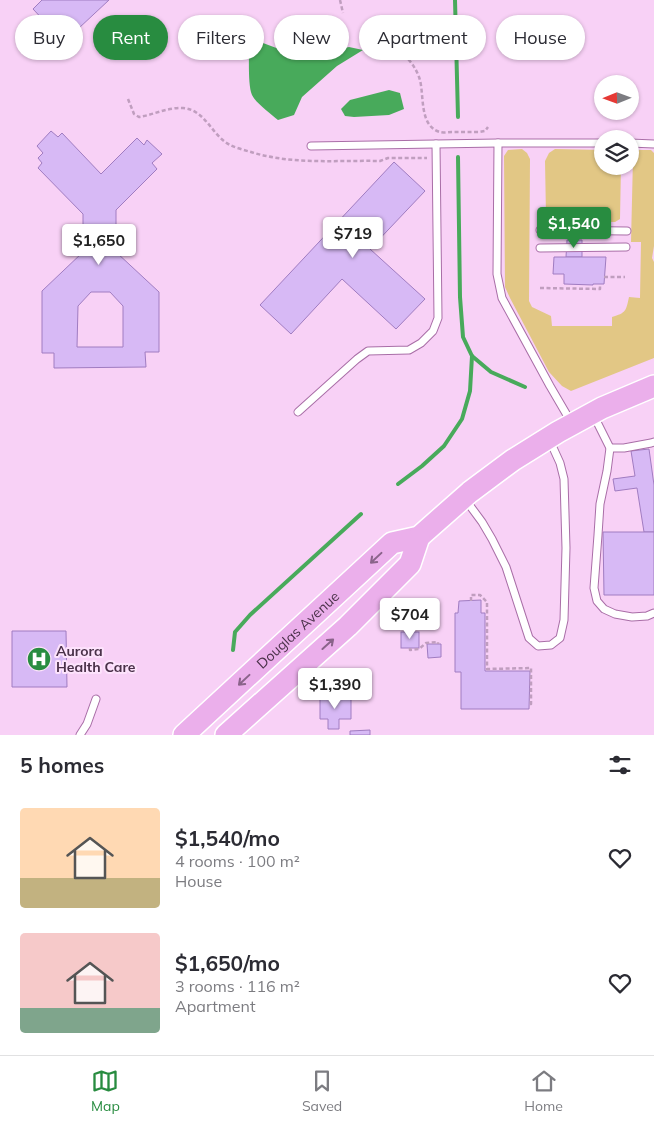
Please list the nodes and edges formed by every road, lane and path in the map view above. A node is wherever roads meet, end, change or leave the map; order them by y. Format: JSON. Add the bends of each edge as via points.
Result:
{"nodes":[{"id":1,"x":340,"y":0,"type":"edge"},
{"id":2,"x":343,"y":13,"type":"dead end"},
{"id":3,"x":409,"y":60,"type":"edge"},
{"id":4,"x":128,"y":99,"type":"dead end"},
{"id":5,"x":488,"y":126,"type":"dead end"},
{"id":6,"x":498,"y":143,"type":"junction"},
{"id":7,"x":594,"y":143,"type":"edge"},
{"id":8,"x":639,"y":143,"type":"edge"},
{"id":9,"x":436,"y":144,"type":"junction"},
{"id":10,"x":654,"y":144,"type":"edge"},
{"id":11,"x":311,"y":146,"type":"dead end"},
{"id":12,"x":436,"y":158,"type":"junction"},
{"id":13,"x":540,"y":230,"type":"dead end"},
{"id":14,"x":627,"y":231,"type":"dead end"},
{"id":15,"x":540,"y":248,"type":"dead end"},
{"id":16,"x":626,"y":248,"type":"dead end"},
{"id":17,"x":604,"y":277,"type":"dead end"},
{"id":18,"x":625,"y":277,"type":"dead end"},
{"id":19,"x":600,"y":284,"type":"dead end"},
{"id":20,"x":540,"y":288,"type":"dead end"},
{"id":21,"x":654,"y":386,"type":"edge"},
{"id":22,"x":298,"y":412,"type":"dead end"},
{"id":23,"x":593,"y":413,"type":"junction"},
{"id":24,"x":573,"y":424,"type":"junction"},
{"id":25,"x":548,"y":438,"type":"junction"},
{"id":26,"x":654,"y":442,"type":"edge"},
{"id":27,"x":610,"y":448,"type":"junction"},
{"id":28,"x":464,"y":498,"type":"junction"},
{"id":29,"x":418,"y":537,"type":"junction"},
{"id":30,"x":471,"y":600,"type":"dead end"},
{"id":31,"x":654,"y":613,"type":"edge"},
{"id":32,"x":438,"y":644,"type":"dead end"},
{"id":33,"x":410,"y":648,"type":"dead end"},
{"id":34,"x":96,"y":699,"type":"dead end"},
{"id":35,"x":530,"y":704,"type":"dead end"},
{"id":36,"x":80,"y":735,"type":"edge"},
{"id":37,"x":184,"y":735,"type":"edge"},
{"id":38,"x":226,"y":735,"type":"edge"}],
"edges":[{"from":1,"to":2,"type":"path"},
{"from":3,"to":5,"type":"path","via":[[420,78],[426,118],[432,127],[440,132],[469,132],[485,130]]},
{"from":4,"to":12,"type":"path","via":[[134,114],[139,117],[175,108],[190,109],[229,144],[280,159],[380,161],[388,158]]},
{"from":6,"to":7,"type":"lane"},
{"from":6,"to":9,"type":"lane"},
{"from":6,"to":24,"type":"lane","via":[[497,274],[502,298]]},
{"from":8,"to":10,"type":"lane"},
{"from":9,"to":11,"type":"lane"},
{"from":9,"to":12,"type":"lane"},
{"from":12,"to":22,"type":"lane","via":[[438,318],[432,331],[410,350],[368,351]]},
{"from":13,"to":14,"type":"lane"},
{"from":15,"to":16,"type":"lane"},
{"from":17,"to":18,"type":"path"},
{"from":19,"to":20,"type":"path","via":[[600,289]]},
{"from":21,"to":23,"type":"main road","name":"Douglas Avenue"},
{"from":23,"to":24,"type":"main road","name":"Douglas Avenue"},
{"from":23,"to":27,"type":"lane"},
{"from":24,"to":25,"type":"main road","name":"Douglas Avenue"},
{"from":25,"to":28,"type":"main road","name":"Douglas Avenue"},
{"from":25,"to":28,"type":"lane","via":[[564,479],[566,548],[564,620],[560,638],[551,645],[538,646],[529,638],[506,567],[482,522]]},
{"from":26,"to":27,"type":"lane"},
{"from":27,"to":31,"type":"lane","via":[[600,504],[594,588],[597,601],[615,614],[632,617]]},
{"from":28,"to":29,"type":"main road","name":"Douglas Avenue"},
{"from":29,"to":37,"type":"main road","name":"Douglas Avenue","one_way":true,"via":[[392,543]]},
{"from":38,"to":29,"type":"main road","one_way":true,"via":[[348,626],[410,564]]},
{"from":30,"to":35,"type":"path","via":[[471,595],[480,595],[487,602],[487,669],[531,668]]},
{"from":32,"to":33,"type":"path","via":[[426,643],[419,649]]},
{"from":34,"to":36,"type":"lane"}]}
